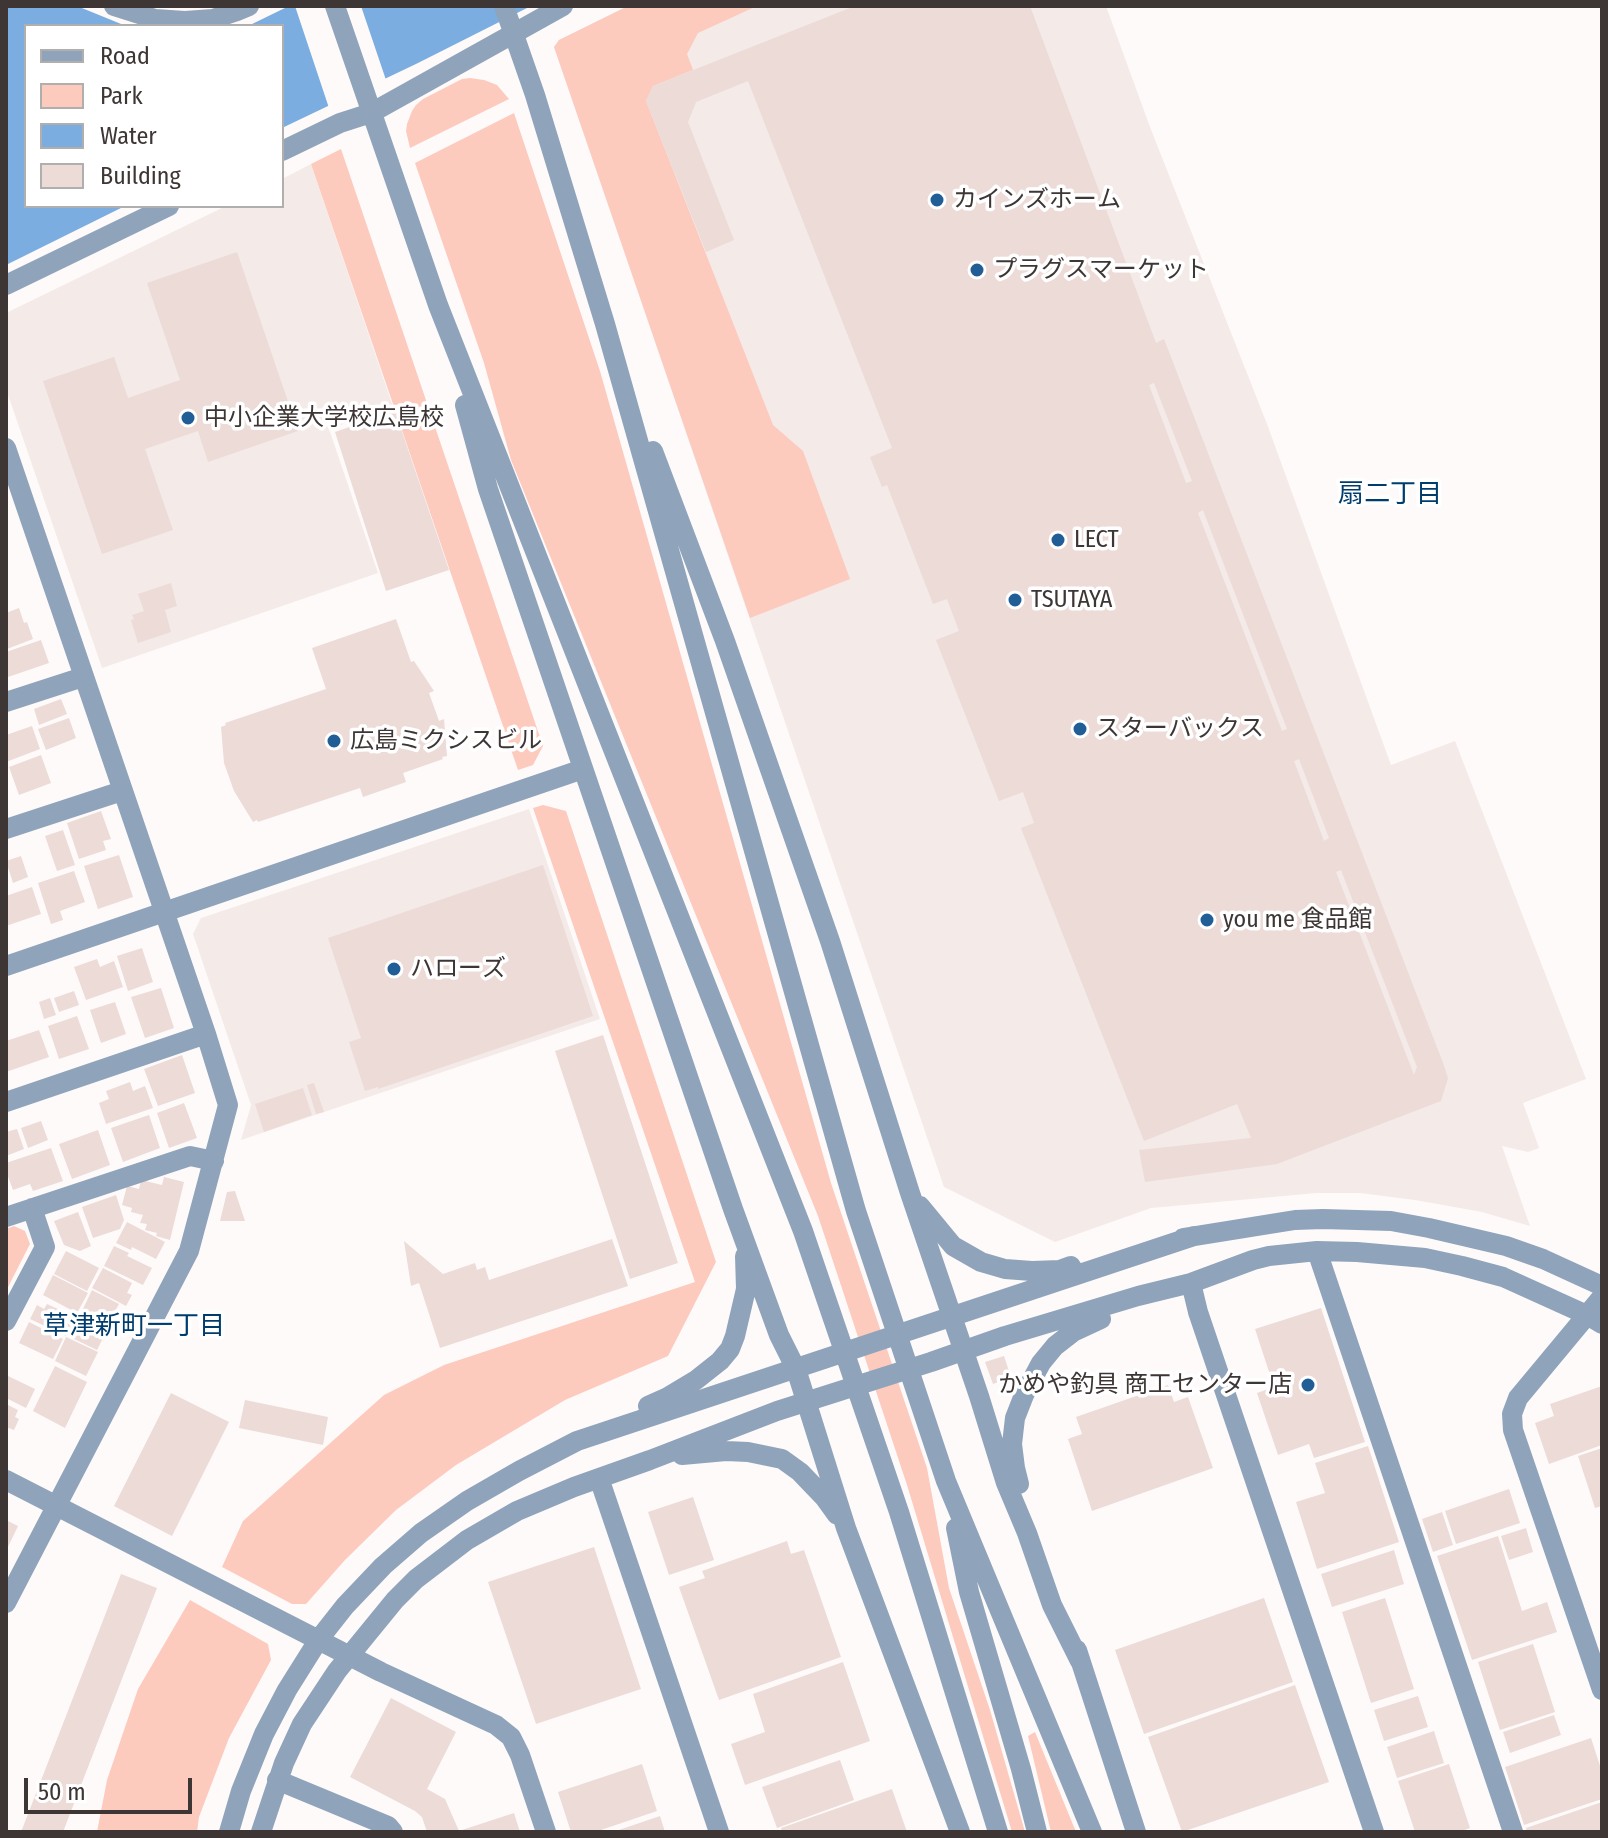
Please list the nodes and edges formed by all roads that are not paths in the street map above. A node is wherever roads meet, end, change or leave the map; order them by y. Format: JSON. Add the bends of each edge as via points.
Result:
{"nodes":[{"id":1,"x":114,"y":6,"type":"edge"},
{"id":2,"x":249,"y":6,"type":"edge"},
{"id":3,"x":335,"y":6,"type":"edge"},
{"id":4,"x":563,"y":6,"type":"edge"},
{"id":5,"x":508,"y":19,"type":"edge"},
{"id":6,"x":371,"y":113,"type":"junction"},
{"id":7,"x":284,"y":150,"type":"edge"},
{"id":8,"x":165,"y":208,"type":"edge"},
{"id":9,"x":6,"y":285,"type":"edge"},
{"id":10,"x":438,"y":305,"type":"junction"},
{"id":11,"x":605,"y":324,"type":"junction"},
{"id":12,"x":6,"y":448,"type":"edge"},
{"id":13,"x":83,"y":677,"type":"junction"},
{"id":14,"x":6,"y":702,"type":"edge"},
{"id":15,"x":583,"y":769,"type":"junction"},
{"id":16,"x":122,"y":791,"type":"junction"},
{"id":17,"x":6,"y":829,"type":"edge"},
{"id":18,"x":164,"y":912,"type":"junction"},
{"id":19,"x":6,"y":966,"type":"edge"},
{"id":20,"x":206,"y":1034,"type":"junction"},
{"id":21,"x":6,"y":1102,"type":"edge"},
{"id":22,"x":214,"y":1161,"type":"junction"},
{"id":23,"x":910,"y":1193,"type":"junction"},
{"id":24,"x":32,"y":1208,"type":"junction"},
{"id":25,"x":733,"y":1209,"type":"junction"},
{"id":26,"x":6,"y":1217,"type":"edge"},
{"id":27,"x":1194,"y":1236,"type":"junction"},
{"id":28,"x":1317,"y":1251,"type":"junction"},
{"id":29,"x":1191,"y":1283,"type":"junction"},
{"id":30,"x":1602,"y":1286,"type":"edge"},
{"id":31,"x":1138,"y":1296,"type":"junction"},
{"id":32,"x":1602,"y":1297,"type":"edge"},
{"id":33,"x":951,"y":1317,"type":"junction"},
{"id":34,"x":1594,"y":1319,"type":"edge"},
{"id":35,"x":6,"y":1321,"type":"edge"},
{"id":36,"x":962,"y":1351,"type":"junction"},
{"id":37,"x":796,"y":1369,"type":"junction"},
{"id":38,"x":806,"y":1402,"type":"junction"},
{"id":39,"x":577,"y":1441,"type":"junction"},
{"id":40,"x":650,"y":1460,"type":"junction"},
{"id":41,"x":599,"y":1478,"type":"junction"},
{"id":42,"x":6,"y":1480,"type":"edge"},
{"id":43,"x":946,"y":1481,"type":"junction"},
{"id":44,"x":57,"y":1507,"type":"junction"},
{"id":45,"x":846,"y":1528,"type":"junction"},
{"id":46,"x":6,"y":1603,"type":"edge"},
{"id":47,"x":319,"y":1639,"type":"junction"},
{"id":48,"x":349,"y":1655,"type":"junction"},
{"id":49,"x":1080,"y":1661,"type":"junction"},
{"id":50,"x":1602,"y":1690,"type":"edge"},
{"id":51,"x":277,"y":1780,"type":"junction"},
{"id":52,"x":229,"y":1832,"type":"edge"},
{"id":53,"x":261,"y":1832,"type":"edge"},
{"id":54,"x":393,"y":1832,"type":"edge"},
{"id":55,"x":546,"y":1832,"type":"edge"},
{"id":56,"x":719,"y":1832,"type":"edge"},
{"id":57,"x":960,"y":1832,"type":"edge"},
{"id":58,"x":998,"y":1832,"type":"edge"},
{"id":59,"x":1037,"y":1832,"type":"edge"},
{"id":60,"x":1092,"y":1832,"type":"edge"},
{"id":61,"x":1136,"y":1832,"type":"edge"},
{"id":62,"x":1374,"y":1832,"type":"edge"},
{"id":63,"x":1513,"y":1832,"type":"edge"}],
"edges":[{"from":1,"to":2,"type":"street","via":[[155,19],[185,21],[213,19]]},
{"from":3,"to":6,"type":"street"},
{"from":4,"to":5,"type":"street"},
{"from":5,"to":6,"type":"street"},
{"from":5,"to":11,"type":"street"},
{"from":6,"to":7,"type":"street"},
{"from":6,"to":10,"type":"street"},
{"from":8,"to":9,"type":"street"},
{"from":10,"to":15,"type":"street","via":[[488,489]]},
{"from":10,"to":58,"type":"street","via":[[803,1231],[899,1512]]},
{"from":11,"to":23,"type":"street","via":[[725,641],[830,941]]},
{"from":11,"to":43,"type":"street","via":[[856,1211]]},
{"from":12,"to":13,"type":"street"},
{"from":13,"to":14,"type":"street"},
{"from":13,"to":16,"type":"street"},
{"from":15,"to":18,"type":"street"},
{"from":15,"to":25,"type":"street"},
{"from":16,"to":17,"type":"street"},
{"from":16,"to":18,"type":"street"},
{"from":18,"to":19,"type":"street"},
{"from":18,"to":20,"type":"street"},
{"from":20,"to":21,"type":"street"},
{"from":20,"to":22,"type":"street","via":[[228,1105]]},
{"from":22,"to":24,"type":"street","via":[[190,1156]]},
{"from":22,"to":44,"type":"street","via":[[189,1251]]},
{"from":23,"to":27,"type":"street","via":[[953,1246],[1005,1269],[1060,1270],[1145,1243]]},
{"from":23,"to":33,"type":"street"},
{"from":24,"to":26,"type":"street"},
{"from":24,"to":35,"type":"street","via":[[45,1247]]},
{"from":25,"to":37,"type":"street"},
{"from":25,"to":39,"type":"street","via":[[745,1253],[746,1289],[730,1349],[696,1380]]},
{"from":27,"to":30,"type":"street","via":[[1295,1220],[1391,1221],[1506,1246]]},
{"from":27,"to":33,"type":"street"},
{"from":28,"to":29,"type":"street","via":[[1253,1260]]},
{"from":28,"to":34,"type":"street","via":[[1389,1254],[1462,1266],[1503,1277]]},
{"from":28,"to":63,"type":"street"},
{"from":29,"to":31,"type":"street"},
{"from":29,"to":62,"type":"street"},
{"from":31,"to":36,"type":"street"},
{"from":31,"to":49,"type":"street","via":[[1123,1311],[1087,1324],[1055,1346],[1024,1395],[1013,1431],[1018,1483]]},
{"from":32,"to":34,"type":"street"},
{"from":33,"to":36,"type":"street"},
{"from":33,"to":37,"type":"street"},
{"from":34,"to":50,"type":"street","via":[[1518,1398],[1512,1414],[1513,1430]]},
{"from":36,"to":38,"type":"street"},
{"from":36,"to":49,"type":"street","via":[[1052,1605]]},
{"from":37,"to":38,"type":"street"},
{"from":37,"to":39,"type":"street"},
{"from":38,"to":40,"type":"street"},
{"from":38,"to":45,"type":"street"},
{"from":39,"to":47,"type":"street","via":[[467,1501],[421,1533],[368,1580]]},
{"from":40,"to":41,"type":"street"},
{"from":40,"to":45,"type":"street","via":[[726,1451],[782,1459],[824,1497]]},
{"from":41,"to":48,"type":"street","via":[[517,1511],[467,1540],[406,1589]]},
{"from":41,"to":56,"type":"street"},
{"from":42,"to":44,"type":"street"},
{"from":43,"to":59,"type":"street","via":[[969,1592]]},
{"from":43,"to":60,"type":"street"},
{"from":44,"to":46,"type":"street"},
{"from":44,"to":47,"type":"street"},
{"from":45,"to":57,"type":"street"},
{"from":47,"to":48,"type":"street"},
{"from":47,"to":52,"type":"street","via":[[264,1734]]},
{"from":48,"to":51,"type":"street","via":[[302,1724]]},
{"from":48,"to":55,"type":"street","via":[[511,1737]]},
{"from":49,"to":61,"type":"street"},
{"from":51,"to":53,"type":"street"},
{"from":51,"to":54,"type":"street"}]}
